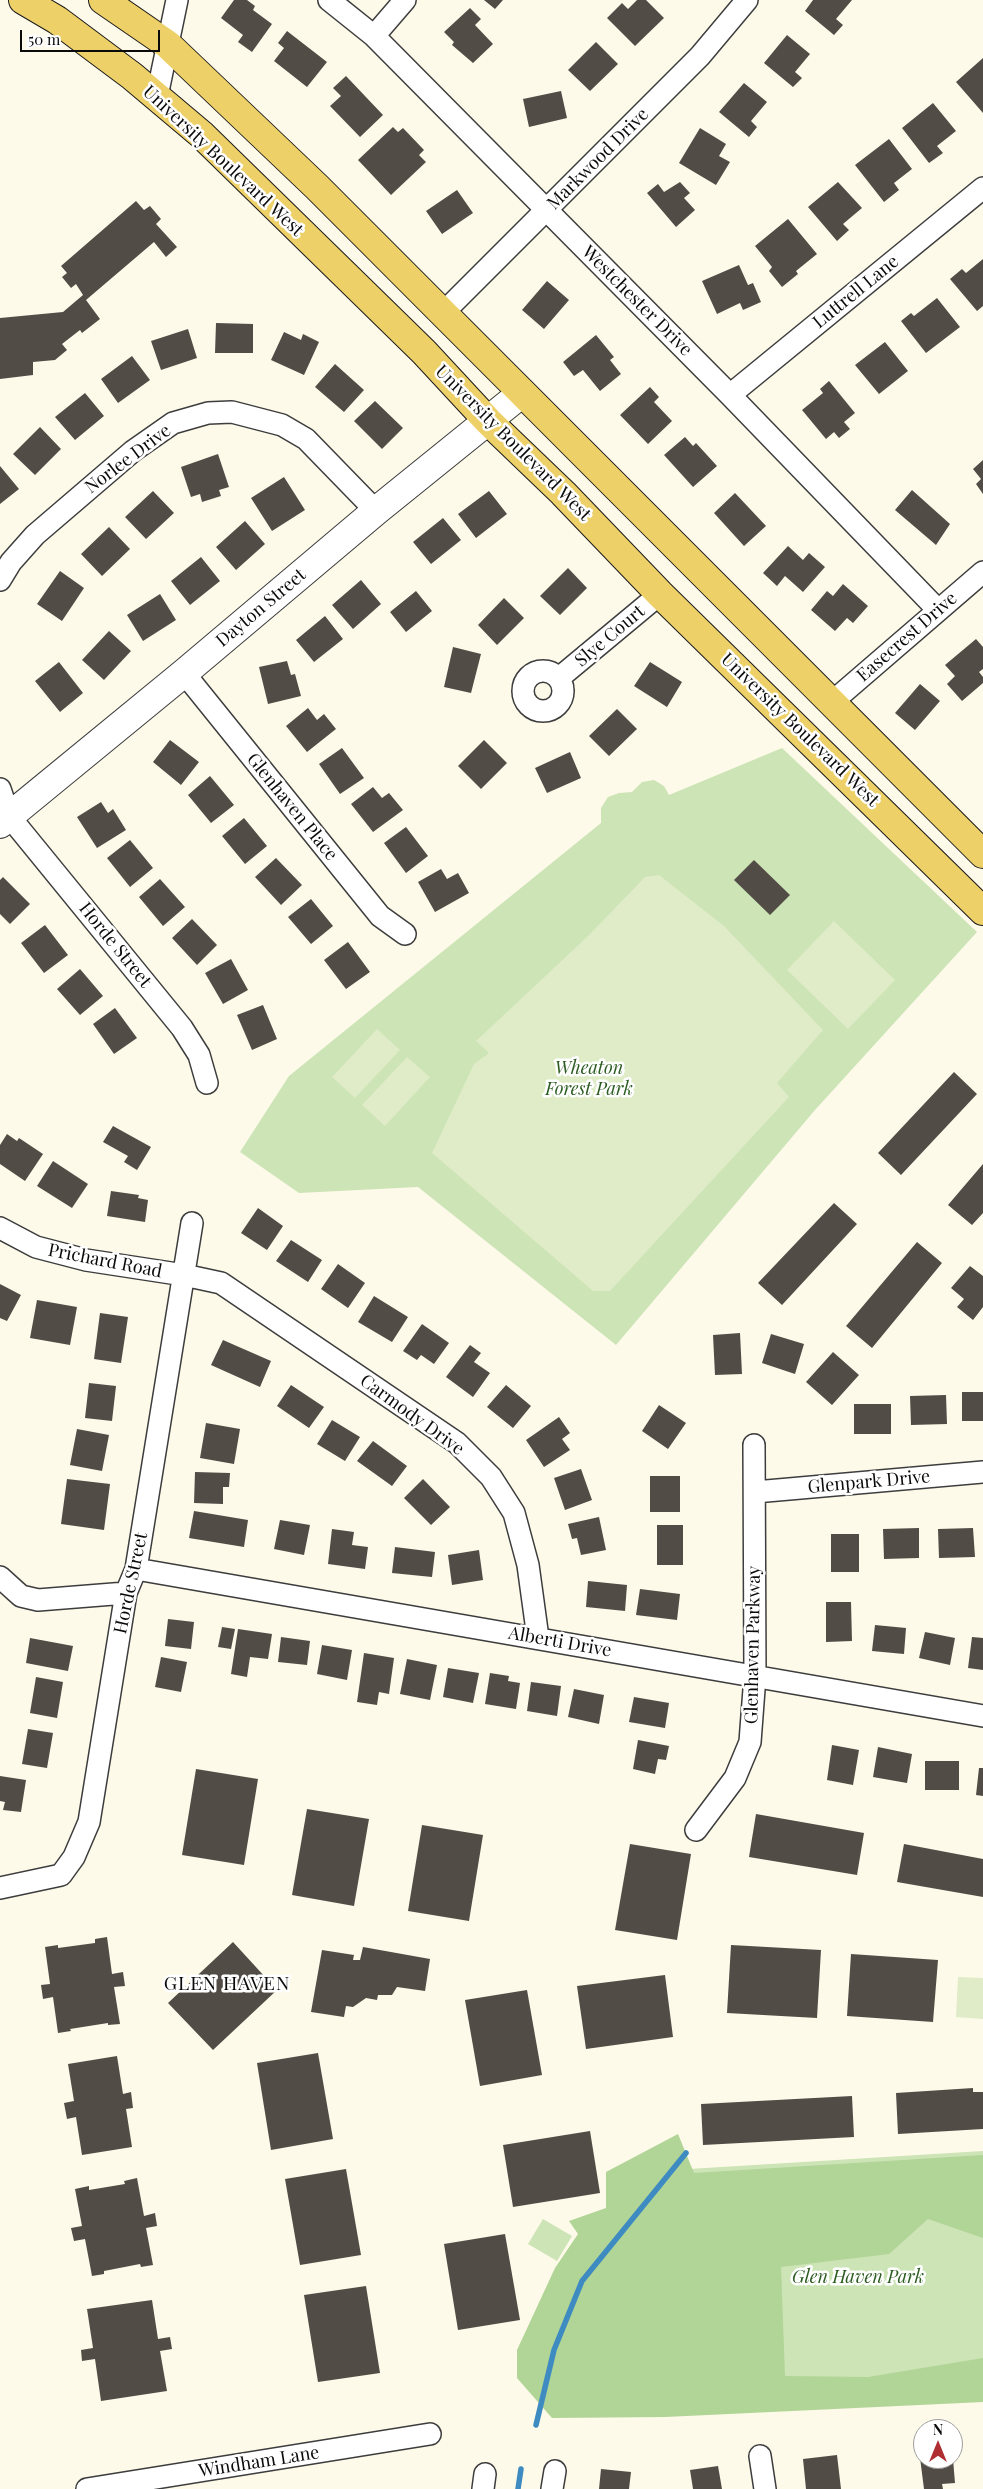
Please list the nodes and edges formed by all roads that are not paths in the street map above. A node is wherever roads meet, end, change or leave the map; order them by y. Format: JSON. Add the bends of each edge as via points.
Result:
{"nodes":[{"id":1,"x":23,"y":0,"type":"edge"},
{"id":2,"x":103,"y":0,"type":"edge"},
{"id":3,"x":177,"y":0,"type":"edge"},
{"id":4,"x":329,"y":0,"type":"edge"},
{"id":5,"x":405,"y":0,"type":"edge"},
{"id":6,"x":747,"y":0,"type":"edge"},
{"id":7,"x":374,"y":36,"type":"junction"},
{"id":8,"x":168,"y":44,"type":"junction"},
{"id":9,"x":157,"y":96,"type":"junction"},
{"id":10,"x":983,"y":188,"type":"edge"},
{"id":11,"x":547,"y":210,"type":"junction"},
{"id":12,"x":443,"y":313,"type":"junction"},
{"id":13,"x":522,"y":393,"type":"junction"},
{"id":14,"x":730,"y":395,"type":"junction"},
{"id":15,"x":488,"y":421,"type":"junction"},
{"id":16,"x":376,"y":511,"type":"junction"},
{"id":17,"x":983,"y":572,"type":"edge"},
{"id":18,"x":0,"y":580,"type":"edge"},
{"id":19,"x":660,"y":594,"type":"junction"},
{"id":20,"x":938,"y":610,"type":"junction"},
{"id":21,"x":184,"y":673,"type":"junction"},
{"id":22,"x":559,"y":678,"type":"dead end"},
{"id":23,"x":831,"y":703,"type":"junction"},
{"id":24,"x":0,"y":789,"type":"edge"},
{"id":25,"x":5,"y":820,"type":"edge"},
{"id":26,"x":983,"y":854,"type":"edge"},
{"id":27,"x":983,"y":911,"type":"edge"},
{"id":28,"x":405,"y":934,"type":"dead end"},
{"id":29,"x":207,"y":1083,"type":"dead end"},
{"id":30,"x":192,"y":1223,"type":"dead end"},
{"id":31,"x":0,"y":1228,"type":"edge"},
{"id":32,"x":184,"y":1275,"type":"junction"},
{"id":33,"x":754,"y":1445,"type":"dead end"},
{"id":34,"x":983,"y":1472,"type":"edge"},
{"id":35,"x":755,"y":1492,"type":"junction"},
{"id":36,"x":136,"y":1569,"type":"junction"},
{"id":37,"x":0,"y":1577,"type":"edge"},
{"id":38,"x":126,"y":1593,"type":"junction"},
{"id":39,"x":538,"y":1638,"type":"junction"},
{"id":40,"x":754,"y":1676,"type":"junction"},
{"id":41,"x":983,"y":1716,"type":"edge"},
{"id":42,"x":696,"y":1830,"type":"dead end"},
{"id":43,"x":0,"y":1888,"type":"edge"},
{"id":44,"x":430,"y":2434,"type":"dead end"},
{"id":45,"x":760,"y":2456,"type":"dead end"},
{"id":46,"x":87,"y":2489,"type":"edge"},
{"id":47,"x":764,"y":2489,"type":"edge"}],
"edges":[{"from":1,"to":9,"type":"main road","name":"University Boulevard West","via":[[57,20]]},
{"from":2,"to":8,"type":"main road"},
{"from":3,"to":8,"type":"street"},
{"from":4,"to":7,"type":"street","name":"Westchester Drive"},
{"from":5,"to":7,"type":"street"},
{"from":6,"to":11,"type":"street","name":"Markwood Drive","via":[[700,56]]},
{"from":7,"to":11,"type":"street","name":"Westchester Drive"},
{"from":8,"to":9,"type":"street"},
{"from":8,"to":12,"type":"main road"},
{"from":9,"to":15,"type":"main road","name":"University Boulevard West","via":[[424,352]]},
{"from":10,"to":14,"type":"street","name":"Luttrell Lane"},
{"from":11,"to":12,"type":"street","name":"Markwood Drive"},
{"from":11,"to":14,"type":"street","name":"Westchester Drive"},
{"from":12,"to":13,"type":"main road"},
{"from":13,"to":15,"type":"street","name":"Dayton Street"},
{"from":13,"to":23,"type":"main road"},
{"from":14,"to":20,"type":"street","name":"Westchester Drive"},
{"from":15,"to":16,"type":"street","name":"Dayton Street"},
{"from":15,"to":19,"type":"main road","name":"University Boulevard West"},
{"from":16,"to":18,"type":"street","name":"Norlee Drive","via":[[306,439],[282,425],[232,412],[208,413],[173,424],[133,451],[35,535]]},
{"from":16,"to":21,"type":"street","name":"Dayton Street"},
{"from":17,"to":20,"type":"street","name":"Easecrest Drive"},
{"from":19,"to":22,"type":"street","name":"Slye Court"},
{"from":19,"to":27,"type":"main road","name":"University Boulevard West"},
{"from":20,"to":23,"type":"street","name":"Easecrest Drive"},
{"from":21,"to":25,"type":"street","name":"Dayton Street"},
{"from":21,"to":28,"type":"street","name":"Glenhaven Place","via":[[380,916]]},
{"from":23,"to":26,"type":"main road"},
{"from":24,"to":25,"type":"street"},
{"from":25,"to":29,"type":"street","name":"Horde Street","via":[[182,1028],[199,1055]]},
{"from":30,"to":32,"type":"street","name":"Horde Street"},
{"from":31,"to":32,"type":"street","name":"Prichard Road","via":[[36,1247],[86,1260]]},
{"from":32,"to":36,"type":"street","name":"Horde Street"},
{"from":32,"to":39,"type":"street","name":"Carmody Drive","via":[[221,1283],[457,1443],[491,1477],[514,1513],[528,1565]]},
{"from":33,"to":35,"type":"street","name":"Glenhaven Parkway"},
{"from":34,"to":35,"type":"street","name":"Glenpark Drive"},
{"from":35,"to":40,"type":"street","name":"Glenhaven Parkway"},
{"from":36,"to":38,"type":"street","name":"Horde Street"},
{"from":36,"to":39,"type":"street","name":"Alberti Drive"},
{"from":37,"to":38,"type":"street","via":[[21,1596],[38,1600]]},
{"from":38,"to":43,"type":"street","name":"Horde Street","via":[[88,1822],[74,1857],[61,1875]]},
{"from":39,"to":40,"type":"street","name":"Alberti Drive"},
{"from":40,"to":41,"type":"street","name":"Alberti Drive"},
{"from":40,"to":42,"type":"street","name":"Glenhaven Parkway","via":[[750,1742],[735,1778]]},
{"from":44,"to":46,"type":"street","name":"Windham Lane"},
{"from":45,"to":47,"type":"street"}]}
